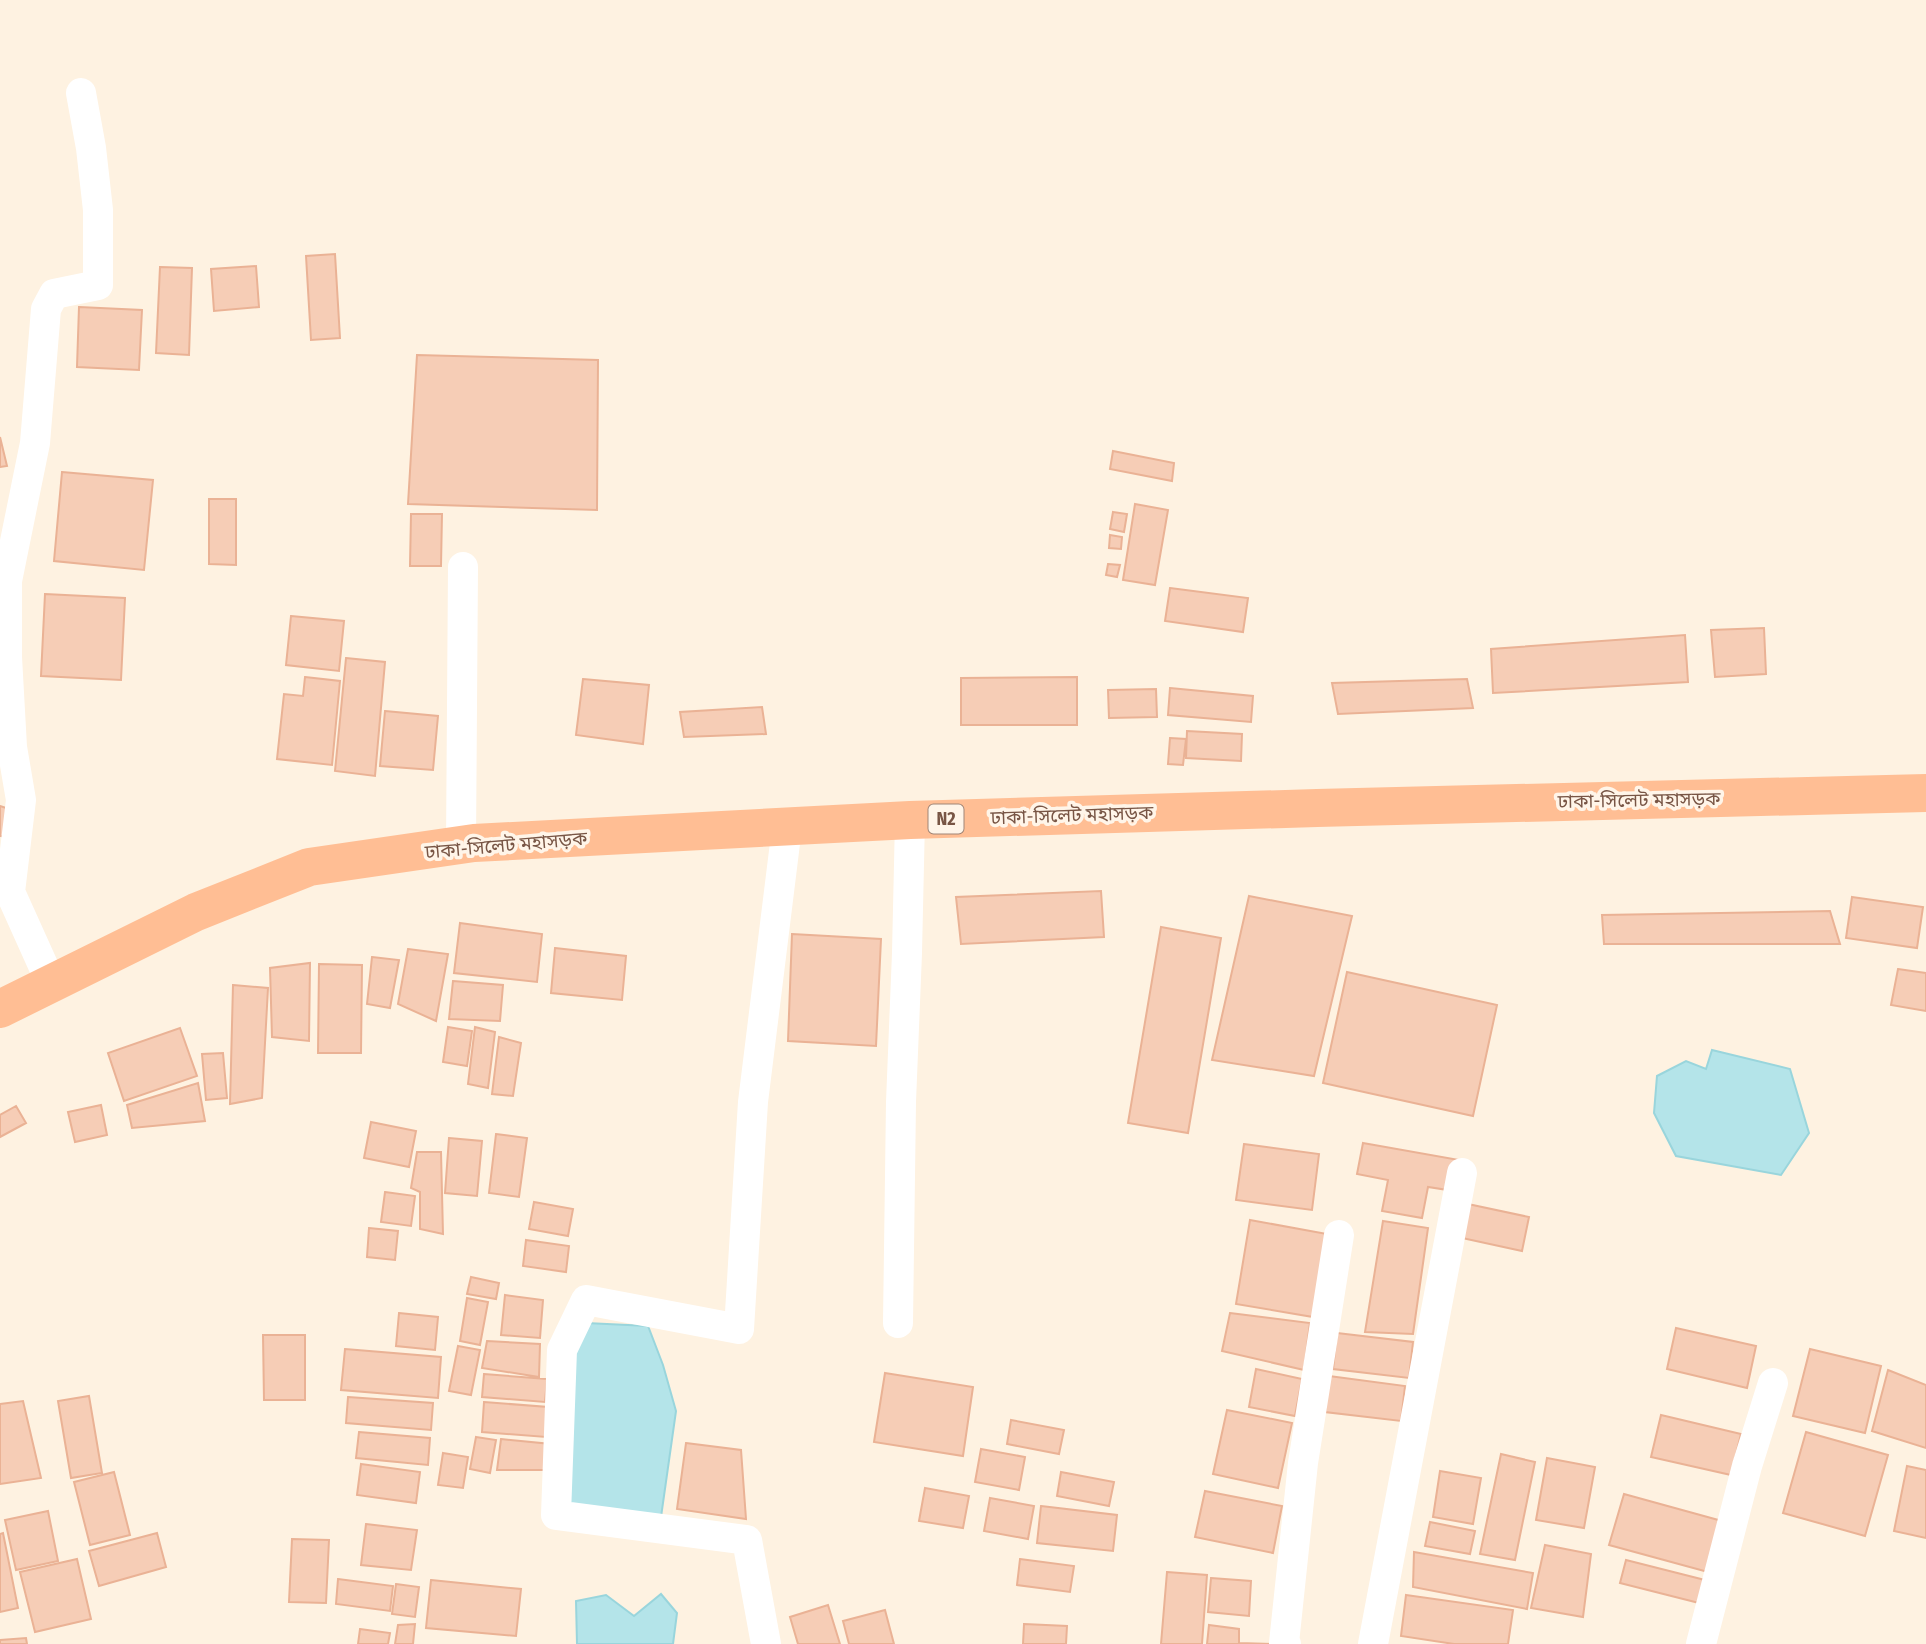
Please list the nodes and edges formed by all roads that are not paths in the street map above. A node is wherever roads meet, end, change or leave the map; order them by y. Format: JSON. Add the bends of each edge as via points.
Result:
{"nodes":[{"id":1,"x":81,"y":93,"type":"dead end"},
{"id":2,"x":463,"y":567,"type":"dead end"},
{"id":3,"x":1926,"y":793,"type":"edge"},
{"id":4,"x":910,"y":820,"type":"junction"},
{"id":5,"x":787,"y":827,"type":"junction"},
{"id":6,"x":461,"y":845,"type":"junction"},
{"id":7,"x":51,"y":984,"type":"junction"},
{"id":8,"x":0,"y":1009,"type":"edge"},
{"id":9,"x":1462,"y":1173,"type":"dead end"},
{"id":10,"x":1339,"y":1235,"type":"dead end"},
{"id":11,"x":898,"y":1323,"type":"dead end"},
{"id":12,"x":1773,"y":1383,"type":"dead end"},
{"id":13,"x":766,"y":1644,"type":"edge"},
{"id":14,"x":1286,"y":1644,"type":"edge"},
{"id":15,"x":1373,"y":1644,"type":"edge"},
{"id":16,"x":1701,"y":1644,"type":"edge"}],
"edges":[{"from":1,"to":7,"type":"street","via":[[98,210],[98,285],[54,294],[46,309],[35,443],[7,581],[11,734],[21,800],[10,892]]},
{"from":2,"to":6,"type":"street"},
{"from":3,"to":4,"type":"highway","name":"ঢাকা-সিলেট মহাসড়ক","number":"N2"},
{"from":4,"to":5,"type":"highway","name":"ঢাকা-সিলেট মহাসড়ক","number":"N2"},
{"from":4,"to":11,"type":"street"},
{"from":5,"to":6,"type":"highway","name":"ঢাকা-সিলেট মহাসড়ক","number":"N2"},
{"from":5,"to":13,"type":"street","via":[[753,1102],[739,1329],[586,1300],[562,1350],[556,1514],[747,1540]]},
{"from":6,"to":7,"type":"highway","name":"ঢাকা-সিলেট মহাসড়ক","number":"N2","via":[[309,867],[196,912]]},
{"from":7,"to":8,"type":"highway","name":"ঢাকা-সিলেট মহাসড়ক","number":"N2"},
{"from":9,"to":15,"type":"street"},
{"from":10,"to":14,"type":"street","via":[[1303,1463]]},
{"from":12,"to":16,"type":"street"}]}
